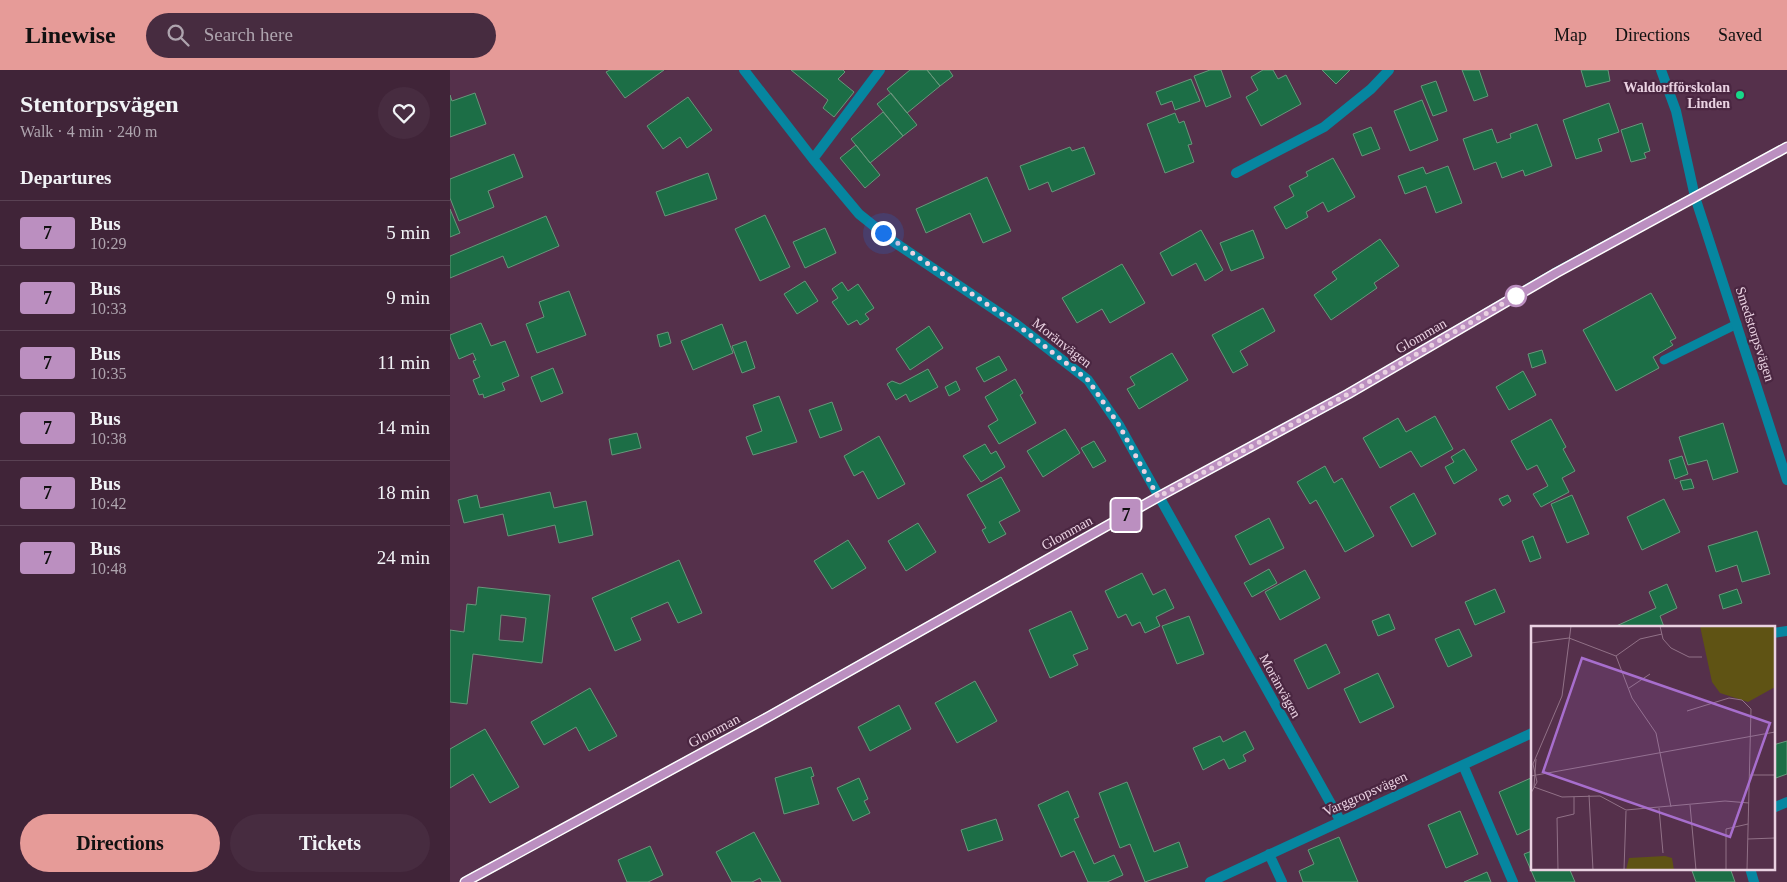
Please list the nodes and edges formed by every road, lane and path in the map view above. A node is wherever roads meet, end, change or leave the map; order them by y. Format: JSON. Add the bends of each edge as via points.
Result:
{"nodes":[{"id":1,"x":744,"y":70,"type":"edge"},
{"id":2,"x":880,"y":70,"type":"edge"},
{"id":3,"x":1389,"y":70,"type":"edge"},
{"id":4,"x":1661,"y":70,"type":"edge"},
{"id":5,"x":1787,"y":147,"type":"edge"},
{"id":6,"x":813,"y":159,"type":"junction"},
{"id":7,"x":1236,"y":173,"type":"dead end"},
{"id":8,"x":1695,"y":197,"type":"junction"},
{"id":9,"x":1737,"y":324,"type":"junction"},
{"id":10,"x":1664,"y":360,"type":"dead end"},
{"id":11,"x":1782,"y":446,"type":"edge"},
{"id":12,"x":1787,"y":480,"type":"edge"},
{"id":13,"x":1158,"y":497,"type":"junction"},
{"id":14,"x":1787,"y":631,"type":"edge"},
{"id":15,"x":1774,"y":633,"type":"edge"},
{"id":16,"x":1531,"y":733,"type":"edge"},
{"id":17,"x":1462,"y":765,"type":"junction"},
{"id":18,"x":1787,"y":802,"type":"edge"},
{"id":19,"x":1774,"y":808,"type":"edge"},
{"id":20,"x":1340,"y":820,"type":"junction"},
{"id":21,"x":1269,"y":854,"type":"junction"},
{"id":22,"x":464,"y":882,"type":"edge"},
{"id":23,"x":1210,"y":882,"type":"edge"},
{"id":24,"x":1282,"y":882,"type":"edge"},
{"id":25,"x":1513,"y":882,"type":"edge"}],
"edges":[{"from":1,"to":6,"type":"street","name":"Moränvägen"},
{"from":2,"to":6,"type":"street"},
{"from":3,"to":7,"type":"street","via":[[1324,127]]},
{"from":4,"to":8,"type":"street","name":"Smedstorpsvägen","via":[[1676,110]]},
{"from":5,"to":8,"type":"street","name":"Glomman"},
{"from":6,"to":13,"type":"street","name":"Moränvägen","via":[[859,214],[894,242],[1016,324],[1088,380],[1119,425]]},
{"from":8,"to":9,"type":"street","name":"Smedstorpsvägen"},
{"from":8,"to":13,"type":"street","name":"Glomman","via":[[1556,273],[1348,394]]},
{"from":9,"to":10,"type":"lane"},
{"from":9,"to":11,"type":"street","name":"Smedstorpsvägen"},
{"from":11,"to":12,"type":"street","name":"Smedstorpsvägen"},
{"from":13,"to":20,"type":"street","name":"Moränvägen"},
{"from":13,"to":22,"type":"street","name":"Glomman","via":[[768,717]]},
{"from":14,"to":15,"type":"street"},
{"from":16,"to":17,"type":"street","name":"Varggropsvägen"},
{"from":17,"to":20,"type":"street","name":"Varggropsvägen"},
{"from":17,"to":25,"type":"street"},
{"from":18,"to":19,"type":"street"},
{"from":20,"to":21,"type":"street","name":"Varggropsvägen"},
{"from":21,"to":23,"type":"street","name":"Varggropsvägen"},
{"from":21,"to":24,"type":"street"}]}
